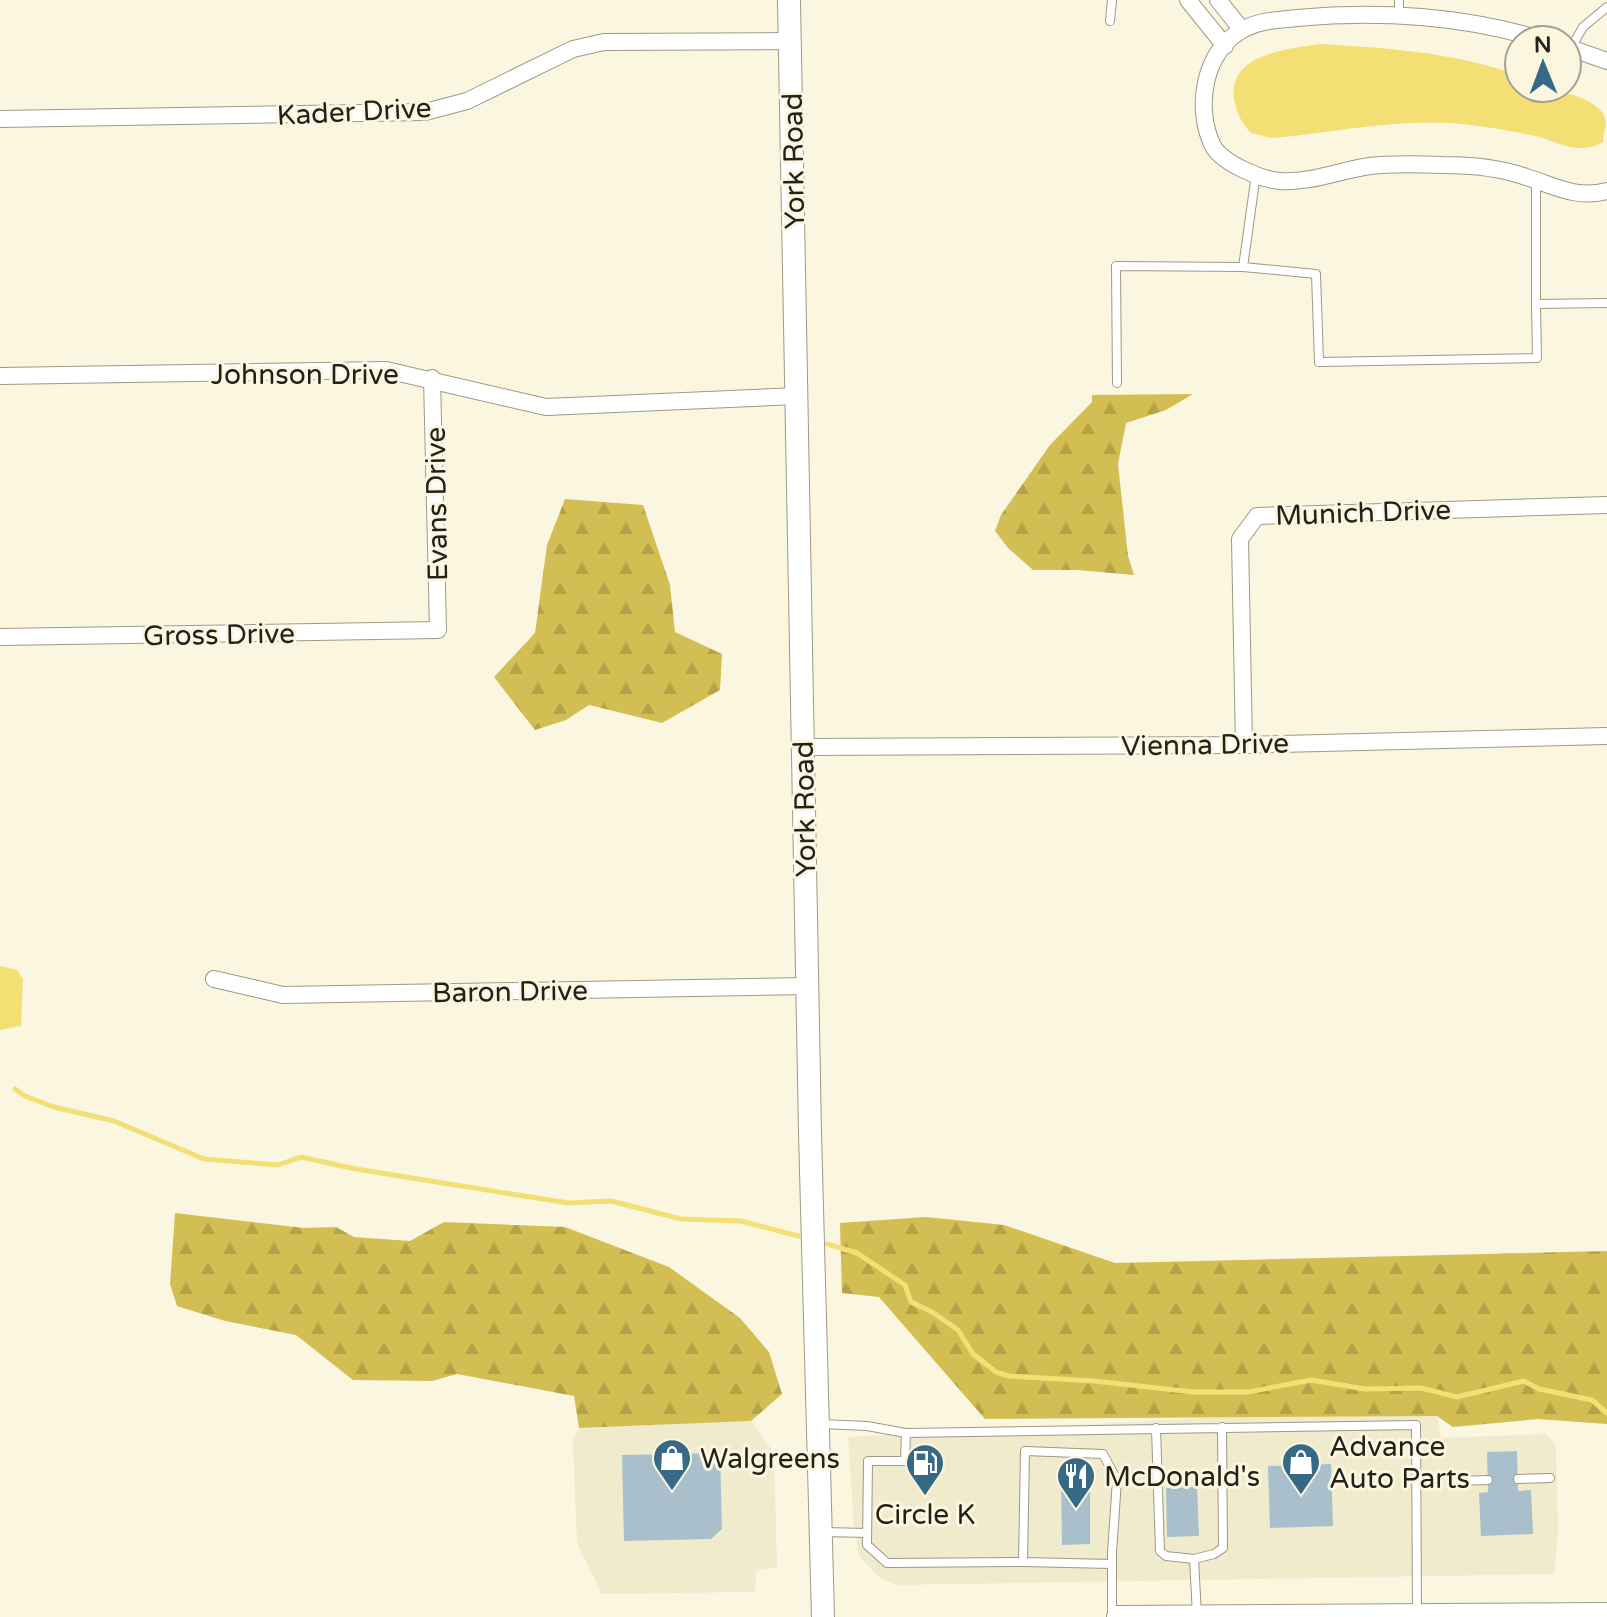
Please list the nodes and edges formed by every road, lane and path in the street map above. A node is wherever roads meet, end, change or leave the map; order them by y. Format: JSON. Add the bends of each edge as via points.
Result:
{"nodes":[{"id":1,"x":789,"y":0,"type":"edge"},
{"id":2,"x":1112,"y":0,"type":"edge"},
{"id":3,"x":1188,"y":0,"type":"edge"},
{"id":4,"x":1218,"y":0,"type":"edge"},
{"id":5,"x":1607,"y":7,"type":"edge"},
{"id":6,"x":1399,"y":8,"type":"edge"},
{"id":7,"x":1110,"y":21,"type":"dead end"},
{"id":8,"x":1583,"y":27,"type":"edge"},
{"id":9,"x":1242,"y":30,"type":"junction"},
{"id":10,"x":1503,"y":30,"type":"edge"},
{"id":11,"x":791,"y":41,"type":"junction"},
{"id":12,"x":1225,"y":46,"type":"junction"},
{"id":13,"x":1583,"y":53,"type":"edge"},
{"id":14,"x":1607,"y":61,"type":"edge"},
{"id":15,"x":0,"y":119,"type":"edge"},
{"id":16,"x":1256,"y":174,"type":"junction"},
{"id":17,"x":1536,"y":182,"type":"junction"},
{"id":18,"x":1607,"y":191,"type":"edge"},
{"id":19,"x":1243,"y":267,"type":"junction"},
{"id":20,"x":1607,"y":303,"type":"edge"},
{"id":21,"x":1536,"y":304,"type":"junction"},
{"id":22,"x":0,"y":376,"type":"edge"},
{"id":23,"x":432,"y":378,"type":"junction"},
{"id":24,"x":1117,"y":383,"type":"dead end"},
{"id":25,"x":797,"y":396,"type":"junction"},
{"id":26,"x":1607,"y":505,"type":"edge"},
{"id":27,"x":438,"y":630,"type":"joint"},
{"id":28,"x":0,"y":637,"type":"edge"},
{"id":29,"x":1607,"y":736,"type":"edge"},
{"id":30,"x":1244,"y":745,"type":"junction"},
{"id":31,"x":803,"y":747,"type":"junction"},
{"id":32,"x":214,"y":979,"type":"dead end"},
{"id":33,"x":807,"y":986,"type":"junction"},
{"id":34,"x":817,"y":1424,"type":"junction"},
{"id":35,"x":1222,"y":1427,"type":"junction"},
{"id":36,"x":1156,"y":1428,"type":"junction"},
{"id":37,"x":1024,"y":1431,"type":"junction"},
{"id":38,"x":906,"y":1433,"type":"junction"},
{"id":39,"x":1025,"y":1451,"type":"junction"},
{"id":40,"x":1550,"y":1478,"type":"dead end"},
{"id":41,"x":1518,"y":1479,"type":"dead end"},
{"id":42,"x":1488,"y":1480,"type":"dead end"},
{"id":43,"x":1454,"y":1481,"type":"dead end"},
{"id":44,"x":820,"y":1532,"type":"junction"},
{"id":45,"x":867,"y":1533,"type":"junction"},
{"id":46,"x":1194,"y":1559,"type":"junction"},
{"id":47,"x":1023,"y":1562,"type":"junction"},
{"id":48,"x":1112,"y":1564,"type":"junction"},
{"id":49,"x":1417,"y":1615,"type":"edge"},
{"id":50,"x":1595,"y":1615,"type":"edge"},
{"id":51,"x":1197,"y":1616,"type":"edge"},
{"id":52,"x":823,"y":1617,"type":"edge"},
{"id":53,"x":1115,"y":1617,"type":"edge"},
{"id":54,"x":1151,"y":1617,"type":"edge"}],
"edges":[{"from":1,"to":11,"type":"street","name":"York Road"},
{"from":2,"to":7,"type":"lane"},
{"from":3,"to":12,"type":"street"},
{"from":4,"to":9,"type":"street"},
{"from":5,"to":8,"type":"lane"},
{"from":6,"to":9,"type":"street","via":[[1264,21]]},
{"from":6,"to":10,"type":"street"},
{"from":9,"to":12,"type":"street"},
{"from":11,"to":15,"type":"street","name":"Kader Drive","via":[[604,42],[573,49],[467,101],[425,112]]},
{"from":11,"to":25,"type":"street","name":"York Road"},
{"from":12,"to":16,"type":"street","via":[[1206,82],[1204,121],[1214,149]]},
{"from":13,"to":14,"type":"street"},
{"from":16,"to":17,"type":"street","via":[[1280,181],[1372,166],[1442,165],[1476,167]]},
{"from":16,"to":19,"type":"lane"},
{"from":17,"to":18,"type":"street","via":[[1572,194]]},
{"from":17,"to":21,"type":"lane"},
{"from":19,"to":21,"type":"lane","via":[[1316,274],[1319,362],[1537,358]]},
{"from":19,"to":24,"type":"lane","via":[[1116,266]]},
{"from":20,"to":21,"type":"lane"},
{"from":22,"to":23,"type":"street","name":"Johnson Drive","via":[[386,370]]},
{"from":23,"to":25,"type":"street","name":"Johnson Drive","via":[[546,407]]},
{"from":23,"to":27,"type":"street","name":"Evans Drive"},
{"from":25,"to":31,"type":"street","name":"York Road"},
{"from":26,"to":30,"type":"street","name":"Munich Drive","via":[[1257,516],[1240,539]]},
{"from":27,"to":28,"type":"street","name":"Gross Drive"},
{"from":29,"to":30,"type":"street","name":"Vienna Drive"},
{"from":30,"to":31,"type":"street","name":"Vienna Drive"},
{"from":31,"to":33,"type":"street","name":"York Road"},
{"from":32,"to":33,"type":"street","name":"Baron Drive","via":[[283,995]]},
{"from":33,"to":34,"type":"street","name":"York Road"},
{"from":34,"to":38,"type":"lane"},
{"from":34,"to":44,"type":"street","name":"York Road"},
{"from":35,"to":36,"type":"lane"},
{"from":35,"to":46,"type":"lane","via":[[1223,1548]]},
{"from":35,"to":49,"type":"lane","via":[[1416,1425]]},
{"from":36,"to":37,"type":"lane"},
{"from":36,"to":46,"type":"lane","via":[[1160,1551],[1172,1558]]},
{"from":37,"to":38,"type":"lane"},
{"from":37,"to":39,"type":"lane"},
{"from":38,"to":45,"type":"lane","via":[[905,1461],[868,1461]]},
{"from":39,"to":47,"type":"lane"},
{"from":39,"to":48,"type":"lane","via":[[1103,1454],[1117,1480]]},
{"from":40,"to":41,"type":"lane"},
{"from":42,"to":43,"type":"lane"},
{"from":44,"to":45,"type":"lane"},
{"from":44,"to":52,"type":"street","name":"York Road"},
{"from":45,"to":47,"type":"lane","via":[[867,1545],[887,1563]]},
{"from":46,"to":51,"type":"lane"},
{"from":47,"to":48,"type":"lane"},
{"from":48,"to":53,"type":"lane"},
{"from":49,"to":50,"type":"street"},
{"from":49,"to":51,"type":"street"},
{"from":51,"to":54,"type":"street"},
{"from":53,"to":54,"type":"street"}]}
